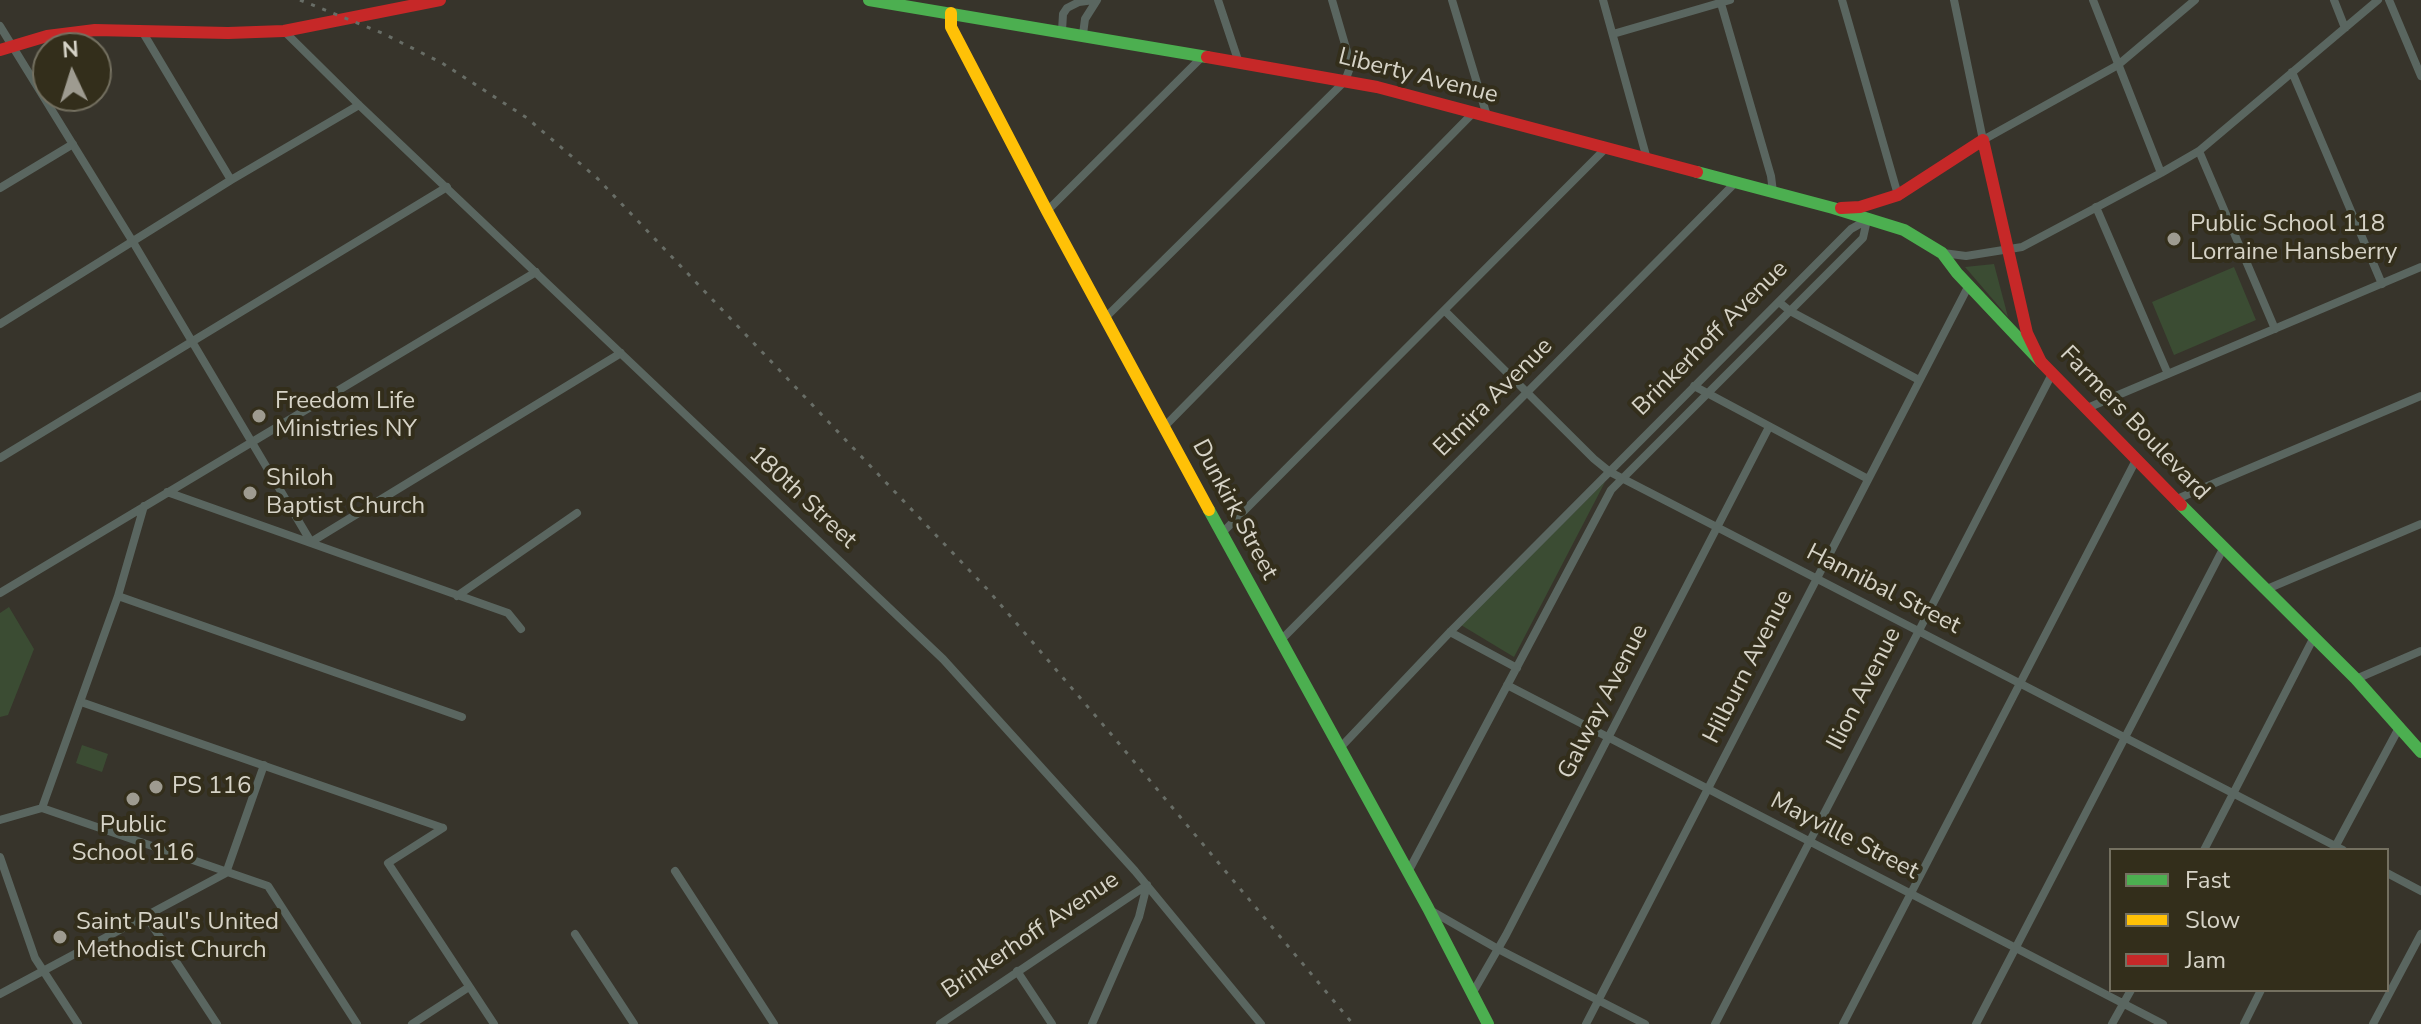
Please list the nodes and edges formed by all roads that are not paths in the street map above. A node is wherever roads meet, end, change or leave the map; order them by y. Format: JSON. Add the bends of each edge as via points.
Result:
{"nodes":[{"id":1,"x":440,"y":0,"type":"edge"},
{"id":2,"x":869,"y":0,"type":"edge"},
{"id":3,"x":1096,"y":0,"type":"edge"},
{"id":4,"x":1218,"y":0,"type":"edge"},
{"id":5,"x":1332,"y":0,"type":"edge"},
{"id":6,"x":1452,"y":0,"type":"edge"},
{"id":7,"x":1603,"y":0,"type":"edge"},
{"id":8,"x":1842,"y":0,"type":"edge"},
{"id":9,"x":1954,"y":0,"type":"edge"},
{"id":10,"x":2093,"y":0,"type":"edge"},
{"id":11,"x":2195,"y":0,"type":"edge"},
{"id":12,"x":2334,"y":0,"type":"edge"},
{"id":13,"x":2378,"y":0,"type":"edge"},
{"id":14,"x":2389,"y":0,"type":"edge"},
{"id":15,"x":1724,"y":1,"type":"edge"},
{"id":16,"x":951,"y":13,"type":"junction"},
{"id":17,"x":0,"y":26,"type":"edge"},
{"id":18,"x":2345,"y":28,"type":"junction"},
{"id":19,"x":142,"y":31,"type":"junction"},
{"id":20,"x":284,"y":31,"type":"junction"},
{"id":21,"x":1062,"y":31,"type":"junction"},
{"id":22,"x":1083,"y":34,"type":"junction"},
{"id":23,"x":1613,"y":34,"type":"junction"},
{"id":24,"x":6,"y":48,"type":"edge"},
{"id":25,"x":1202,"y":57,"type":"junction"},
{"id":26,"x":1239,"y":63,"type":"junction"},
{"id":27,"x":2118,"y":65,"type":"junction"},
{"id":28,"x":2292,"y":72,"type":"junction"},
{"id":29,"x":2421,"y":76,"type":"edge"},
{"id":30,"x":1345,"y":81,"type":"junction"},
{"id":31,"x":359,"y":105,"type":"junction"},
{"id":32,"x":1480,"y":114,"type":"junction"},
{"id":33,"x":1983,"y":140,"type":"junction"},
{"id":34,"x":73,"y":144,"type":"junction"},
{"id":35,"x":1606,"y":148,"type":"junction"},
{"id":36,"x":2199,"y":151,"type":"junction"},
{"id":37,"x":1647,"y":159,"type":"junction"},
{"id":38,"x":2161,"y":173,"type":"junction"},
{"id":39,"x":231,"y":180,"type":"junction"},
{"id":40,"x":1736,"y":182,"type":"junction"},
{"id":41,"x":447,"y":187,"type":"junction"},
{"id":42,"x":0,"y":188,"type":"edge"},
{"id":43,"x":1773,"y":192,"type":"junction"},
{"id":44,"x":1898,"y":195,"type":"junction"},
{"id":45,"x":2096,"y":207,"type":"junction"},
{"id":46,"x":1833,"y":208,"type":"junction"},
{"id":47,"x":1047,"y":211,"type":"junction"},
{"id":48,"x":1867,"y":220,"type":"junction"},
{"id":49,"x":133,"y":242,"type":"junction"},
{"id":50,"x":2008,"y":250,"type":"junction"},
{"id":51,"x":1942,"y":253,"type":"junction"},
{"id":52,"x":2421,"y":267,"type":"edge"},
{"id":53,"x":536,"y":272,"type":"junction"},
{"id":54,"x":2382,"y":284,"type":"junction"},
{"id":55,"x":1969,"y":285,"type":"junction"},
{"id":56,"x":1779,"y":302,"type":"junction"},
{"id":57,"x":1445,"y":311,"type":"junction"},
{"id":58,"x":1790,"y":311,"type":"junction"},
{"id":59,"x":1105,"y":318,"type":"junction"},
{"id":60,"x":0,"y":324,"type":"edge"},
{"id":61,"x":2275,"y":329,"type":"junction"},
{"id":62,"x":193,"y":343,"type":"junction"},
{"id":63,"x":621,"y":353,"type":"junction"},
{"id":64,"x":2041,"y":362,"type":"junction"},
{"id":65,"x":2052,"y":374,"type":"junction"},
{"id":66,"x":2168,"y":374,"type":"junction"},
{"id":67,"x":1919,"y":380,"type":"junction"},
{"id":68,"x":1694,"y":386,"type":"junction"},
{"id":69,"x":1527,"y":393,"type":"junction"},
{"id":70,"x":1706,"y":395,"type":"junction"},
{"id":71,"x":2421,"y":396,"type":"edge"},
{"id":72,"x":2085,"y":409,"type":"junction"},
{"id":73,"x":1164,"y":427,"type":"junction"},
{"id":74,"x":1769,"y":427,"type":"junction"},
{"id":75,"x":252,"y":442,"type":"junction"},
{"id":76,"x":0,"y":458,"type":"edge"},
{"id":77,"x":2136,"y":460,"type":"junction"},
{"id":78,"x":1610,"y":472,"type":"junction"},
{"id":79,"x":1622,"y":478,"type":"junction"},
{"id":80,"x":1868,"y":479,"type":"junction"},
{"id":81,"x":167,"y":492,"type":"junction"},
{"id":82,"x":2177,"y":499,"type":"junction"},
{"id":83,"x":144,"y":506,"type":"junction"},
{"id":84,"x":577,"y":513,"type":"dead end"},
{"id":85,"x":2421,"y":524,"type":"edge"},
{"id":86,"x":1717,"y":527,"type":"junction"},
{"id":87,"x":1222,"y":533,"type":"junction"},
{"id":88,"x":311,"y":542,"type":"junction"},
{"id":89,"x":2224,"y":547,"type":"junction"},
{"id":90,"x":1817,"y":578,"type":"junction"},
{"id":91,"x":2267,"y":589,"type":"junction"},
{"id":92,"x":0,"y":593,"type":"edge"},
{"id":93,"x":118,"y":596,"type":"junction"},
{"id":94,"x":457,"y":596,"type":"junction"},
{"id":95,"x":521,"y":629,"type":"dead end"},
{"id":96,"x":1919,"y":630,"type":"junction"},
{"id":97,"x":1450,"y":632,"type":"junction"},
{"id":98,"x":2314,"y":637,"type":"junction"},
{"id":99,"x":1280,"y":641,"type":"junction"},
{"id":100,"x":2421,"y":651,"type":"edge"},
{"id":101,"x":1517,"y":668,"type":"junction"},
{"id":102,"x":2356,"y":679,"type":"junction"},
{"id":103,"x":2020,"y":683,"type":"junction"},
{"id":104,"x":1507,"y":685,"type":"junction"},
{"id":105,"x":81,"y":702,"type":"junction"},
{"id":106,"x":462,"y":717,"type":"dead end"},
{"id":107,"x":2400,"y":726,"type":"junction"},
{"id":108,"x":1608,"y":738,"type":"junction"},
{"id":109,"x":2125,"y":738,"type":"junction"},
{"id":110,"x":1339,"y":749,"type":"junction"},
{"id":111,"x":2421,"y":752,"type":"edge"},
{"id":112,"x":264,"y":765,"type":"junction"},
{"id":113,"x":1708,"y":789,"type":"junction"},
{"id":114,"x":2233,"y":794,"type":"junction"},
{"id":115,"x":42,"y":808,"type":"junction"},
{"id":116,"x":0,"y":820,"type":"edge"},
{"id":117,"x":1809,"y":842,"type":"junction"},
{"id":118,"x":2205,"y":848,"type":"edge"},
{"id":119,"x":2335,"y":848,"type":"edge"},
{"id":120,"x":2338,"y":848,"type":"edge"},
{"id":121,"x":0,"y":857,"type":"edge"},
{"id":122,"x":675,"y":871,"type":"dead end"},
{"id":123,"x":1408,"y":872,"type":"junction"},
{"id":124,"x":226,"y":873,"type":"junction"},
{"id":125,"x":2389,"y":874,"type":"edge"},
{"id":126,"x":1147,"y":885,"type":"junction"},
{"id":127,"x":2421,"y":891,"type":"edge"},
{"id":128,"x":1911,"y":894,"type":"junction"},
{"id":129,"x":1428,"y":908,"type":"junction"},
{"id":130,"x":146,"y":916,"type":"junction"},
{"id":131,"x":1469,"y":933,"type":"junction"},
{"id":132,"x":575,"y":934,"type":"dead end"},
{"id":133,"x":2421,"y":934,"type":"edge"},
{"id":134,"x":1442,"y":936,"type":"junction"},
{"id":135,"x":1498,"y":949,"type":"junction"},
{"id":136,"x":2016,"y":949,"type":"junction"},
{"id":137,"x":43,"y":971,"type":"junction"},
{"id":138,"x":1017,"y":971,"type":"junction"},
{"id":139,"x":469,"y":987,"type":"junction"},
{"id":140,"x":2130,"y":992,"type":"edge"},
{"id":141,"x":2260,"y":992,"type":"edge"},
{"id":142,"x":0,"y":994,"type":"edge"},
{"id":143,"x":1472,"y":995,"type":"junction"},
{"id":144,"x":1598,"y":1000,"type":"junction"},
{"id":145,"x":2123,"y":1004,"type":"junction"},
{"id":146,"x":78,"y":1024,"type":"edge"},
{"id":147,"x":217,"y":1024,"type":"edge"},
{"id":148,"x":357,"y":1024,"type":"edge"},
{"id":149,"x":412,"y":1024,"type":"edge"},
{"id":150,"x":494,"y":1024,"type":"edge"},
{"id":151,"x":634,"y":1024,"type":"edge"},
{"id":152,"x":774,"y":1024,"type":"edge"},
{"id":153,"x":940,"y":1024,"type":"edge"},
{"id":154,"x":1052,"y":1024,"type":"edge"},
{"id":155,"x":1092,"y":1024,"type":"edge"},
{"id":156,"x":1261,"y":1024,"type":"edge"},
{"id":157,"x":1488,"y":1024,"type":"edge"},
{"id":158,"x":1586,"y":1024,"type":"edge"},
{"id":159,"x":1645,"y":1024,"type":"edge"},
{"id":160,"x":1715,"y":1024,"type":"edge"},
{"id":161,"x":1843,"y":1024,"type":"edge"},
{"id":162,"x":1976,"y":1024,"type":"edge"},
{"id":163,"x":2112,"y":1024,"type":"edge"},
{"id":164,"x":2163,"y":1024,"type":"edge"},
{"id":165,"x":2244,"y":1024,"type":"edge"},
{"id":166,"x":2373,"y":1024,"type":"edge"}],
"edges":[{"from":1,"to":20,"type":"main road"},
{"from":2,"to":16,"type":"main road","name":"Liberty Avenue"},
{"from":3,"to":21,"type":"street","via":[[1067,8]]},
{"from":3,"to":22,"type":"street"},
{"from":4,"to":26,"type":"street"},
{"from":5,"to":30,"type":"street","via":[[1351,65]]},
{"from":6,"to":32,"type":"street"},
{"from":7,"to":23,"type":"street"},
{"from":8,"to":44,"type":"street"},
{"from":9,"to":33,"type":"street","name":"Farmers Boulevard"},
{"from":10,"to":27,"type":"street"},
{"from":11,"to":27,"type":"street"},
{"from":12,"to":18,"type":"street"},
{"from":13,"to":18,"type":"street"},
{"from":14,"to":29,"type":"street"},
{"from":15,"to":23,"type":"street"},
{"from":15,"to":43,"type":"street"},
{"from":16,"to":21,"type":"main road","name":"Liberty Avenue"},
{"from":16,"to":47,"type":"main road","name":"Dunkirk Street","via":[[951,27]]},
{"from":17,"to":24,"type":"street"},
{"from":18,"to":28,"type":"street"},
{"from":19,"to":20,"type":"main road"},
{"from":19,"to":24,"type":"main road","via":[[71,32]]},
{"from":19,"to":39,"type":"street"},
{"from":20,"to":31,"type":"street","name":"180th Street"},
{"from":21,"to":22,"type":"main road","name":"Liberty Avenue"},
{"from":22,"to":25,"type":"main road","name":"Liberty Avenue"},
{"from":23,"to":37,"type":"street"},
{"from":24,"to":34,"type":"street"},
{"from":25,"to":26,"type":"main road","name":"Liberty Avenue"},
{"from":25,"to":47,"type":"street"},
{"from":26,"to":30,"type":"main road","name":"Liberty Avenue"},
{"from":27,"to":33,"type":"street"},
{"from":27,"to":38,"type":"street"},
{"from":28,"to":36,"type":"street"},
{"from":28,"to":54,"type":"street"},
{"from":30,"to":32,"type":"main road","name":"Liberty Avenue"},
{"from":30,"to":59,"type":"street"},
{"from":31,"to":39,"type":"street"},
{"from":31,"to":41,"type":"street","name":"180th Street"},
{"from":32,"to":35,"type":"main road","name":"Liberty Avenue"},
{"from":32,"to":73,"type":"street"},
{"from":33,"to":44,"type":"main road"},
{"from":33,"to":50,"type":"main road","name":"Farmers Boulevard"},
{"from":34,"to":42,"type":"street"},
{"from":34,"to":49,"type":"street"},
{"from":35,"to":37,"type":"main road","name":"Liberty Avenue"},
{"from":35,"to":57,"type":"street"},
{"from":36,"to":38,"type":"street"},
{"from":36,"to":61,"type":"street"},
{"from":37,"to":40,"type":"main road","name":"Liberty Avenue"},
{"from":38,"to":45,"type":"street"},
{"from":39,"to":49,"type":"street"},
{"from":40,"to":43,"type":"main road","name":"Liberty Avenue"},
{"from":40,"to":69,"type":"street","name":"Elmira Avenue"},
{"from":41,"to":53,"type":"street","name":"180th Street"},
{"from":41,"to":62,"type":"street"},
{"from":43,"to":46,"type":"main road","name":"Liberty Avenue"},
{"from":44,"to":46,"type":"main road","via":[[1860,207]]},
{"from":45,"to":50,"type":"street"},
{"from":45,"to":66,"type":"street"},
{"from":46,"to":48,"type":"main road","name":"Liberty Avenue"},
{"from":47,"to":59,"type":"main road","name":"Dunkirk Street"},
{"from":48,"to":51,"type":"main road","name":"Liberty Avenue","via":[[1904,230]]},
{"from":48,"to":56,"type":"street","name":"Brinkerhoff Avenue","via":[[1851,229]]},
{"from":48,"to":58,"type":"street","name":"Brinkerhoff Avenue","via":[[1863,238]]},
{"from":49,"to":60,"type":"street"},
{"from":49,"to":62,"type":"street"},
{"from":50,"to":51,"type":"street","via":[[1966,256]]},
{"from":50,"to":64,"type":"main road","name":"Farmers Boulevard","via":[[2027,333]]},
{"from":51,"to":55,"type":"main road","name":"Liberty Avenue"},
{"from":52,"to":54,"type":"street"},
{"from":53,"to":63,"type":"street","name":"180th Street"},
{"from":53,"to":75,"type":"street"},
{"from":54,"to":61,"type":"street"},
{"from":55,"to":64,"type":"main road","name":"Liberty Avenue"},
{"from":55,"to":67,"type":"street","name":"Hilburn Avenue"},
{"from":56,"to":58,"type":"street"},
{"from":56,"to":68,"type":"street","name":"Brinkerhoff Avenue"},
{"from":57,"to":69,"type":"street","name":"Hannibal Street"},
{"from":57,"to":87,"type":"street"},
{"from":58,"to":67,"type":"street"},
{"from":58,"to":70,"type":"street","name":"Brinkerhoff Avenue"},
{"from":59,"to":73,"type":"main road","name":"Dunkirk Street"},
{"from":61,"to":66,"type":"street"},
{"from":62,"to":75,"type":"street"},
{"from":62,"to":76,"type":"street"},
{"from":63,"to":88,"type":"street"},
{"from":63,"to":126,"type":"street","name":"180th Street","via":[[943,659]]},
{"from":64,"to":65,"type":"main road","name":"Farmers Boulevard"},
{"from":65,"to":72,"type":"main road","name":"Farmers Boulevard"},
{"from":65,"to":96,"type":"street","name":"Ilion Avenue"},
{"from":66,"to":72,"type":"street"},
{"from":67,"to":80,"type":"street","name":"Hilburn Avenue"},
{"from":68,"to":70,"type":"street"},
{"from":68,"to":78,"type":"street","name":"Brinkerhoff Avenue"},
{"from":69,"to":78,"type":"street","name":"Hannibal Street"},
{"from":69,"to":99,"type":"street","name":"Elmira Avenue"},
{"from":70,"to":74,"type":"street"},
{"from":70,"to":79,"type":"street","name":"Brinkerhoff Avenue"},
{"from":71,"to":82,"type":"street"},
{"from":72,"to":77,"type":"main road","name":"Farmers Boulevard"},
{"from":73,"to":87,"type":"main road","name":"Dunkirk Street"},
{"from":74,"to":80,"type":"street"},
{"from":74,"to":86,"type":"street","name":"Galway Avenue"},
{"from":75,"to":81,"type":"street"},
{"from":75,"to":88,"type":"street"},
{"from":77,"to":82,"type":"main road","name":"Farmers Boulevard"},
{"from":77,"to":103,"type":"street"},
{"from":78,"to":79,"type":"street","name":"Hannibal Street"},
{"from":78,"to":97,"type":"street","name":"Brinkerhoff Avenue"},
{"from":79,"to":86,"type":"street","name":"Hannibal Street"},
{"from":79,"to":101,"type":"street","name":"Brinkerhoff Avenue"},
{"from":80,"to":90,"type":"street","name":"Hilburn Avenue"},
{"from":81,"to":83,"type":"street"},
{"from":81,"to":88,"type":"street"},
{"from":82,"to":89,"type":"main road","name":"Farmers Boulevard"},
{"from":83,"to":92,"type":"street"},
{"from":83,"to":93,"type":"street"},
{"from":84,"to":94,"type":"street"},
{"from":85,"to":91,"type":"street"},
{"from":86,"to":90,"type":"street","name":"Hannibal Street"},
{"from":86,"to":108,"type":"street","name":"Galway Avenue"},
{"from":87,"to":99,"type":"main road","name":"Dunkirk Street"},
{"from":88,"to":94,"type":"street"},
{"from":89,"to":91,"type":"main road","name":"Farmers Boulevard"},
{"from":89,"to":109,"type":"street"},
{"from":90,"to":96,"type":"street","name":"Hannibal Street"},
{"from":90,"to":113,"type":"street","name":"Hilburn Avenue"},
{"from":91,"to":98,"type":"main road","name":"Farmers Boulevard"},
{"from":93,"to":105,"type":"street"},
{"from":93,"to":106,"type":"street"},
{"from":94,"to":95,"type":"street","via":[[508,613]]},
{"from":96,"to":103,"type":"street","name":"Hannibal Street"},
{"from":96,"to":117,"type":"street","name":"Ilion Avenue"},
{"from":97,"to":101,"type":"street"},
{"from":97,"to":110,"type":"street","name":"Brinkerhoff Avenue"},
{"from":98,"to":102,"type":"main road","name":"Farmers Boulevard"},
{"from":98,"to":114,"type":"street"},
{"from":99,"to":110,"type":"main road","name":"Dunkirk Street"},
{"from":100,"to":102,"type":"street"},
{"from":101,"to":104,"type":"street","name":"Brinkerhoff Avenue"},
{"from":102,"to":107,"type":"main road","name":"Farmers Boulevard"},
{"from":103,"to":109,"type":"street","name":"Hannibal Street"},
{"from":103,"to":128,"type":"street"},
{"from":104,"to":108,"type":"street","name":"Mayville Street"},
{"from":104,"to":123,"type":"street","name":"Brinkerhoff Avenue"},
{"from":105,"to":112,"type":"street"},
{"from":105,"to":115,"type":"street"},
{"from":107,"to":111,"type":"main road","name":"Farmers Boulevard"},
{"from":107,"to":120,"type":"street"},
{"from":108,"to":113,"type":"street","name":"Mayville Street"},
{"from":108,"to":135,"type":"street","name":"Galway Avenue"},
{"from":109,"to":114,"type":"street","name":"Hannibal Street"},
{"from":109,"to":136,"type":"street"},
{"from":110,"to":123,"type":"main road","name":"Dunkirk Street"},
{"from":112,"to":124,"type":"street"},
{"from":112,"to":139,"type":"street","via":[[443,828],[388,863]]},
{"from":113,"to":117,"type":"street","name":"Mayville Street"},
{"from":113,"to":144,"type":"street","name":"Hilburn Avenue"},
{"from":114,"to":118,"type":"street"},
{"from":114,"to":119,"type":"street","name":"Hannibal Street"},
{"from":115,"to":116,"type":"street"},
{"from":115,"to":124,"type":"street"},
{"from":117,"to":128,"type":"street","name":"Mayville Street"},
{"from":117,"to":160,"type":"street","name":"Ilion Avenue"},
{"from":121,"to":137,"type":"street"},
{"from":122,"to":152,"type":"street"},
{"from":123,"to":129,"type":"main road","name":"Dunkirk Street"},
{"from":124,"to":130,"type":"street"},
{"from":124,"to":148,"type":"street","via":[[268,886]]},
{"from":125,"to":127,"type":"street"},
{"from":126,"to":138,"type":"street","name":"Brinkerhoff Avenue"},
{"from":126,"to":155,"type":"street","via":[[1139,917]]},
{"from":126,"to":156,"type":"street","name":"180th Street"},
{"from":128,"to":136,"type":"street","name":"Mayville Street"},
{"from":128,"to":161,"type":"street"},
{"from":129,"to":131,"type":"street"},
{"from":129,"to":134,"type":"main road","name":"Dunkirk Street"},
{"from":130,"to":137,"type":"street"},
{"from":130,"to":147,"type":"street"},
{"from":131,"to":134,"type":"street"},
{"from":131,"to":135,"type":"street"},
{"from":132,"to":151,"type":"street"},
{"from":133,"to":166,"type":"street"},
{"from":134,"to":143,"type":"main road","name":"Dunkirk Street"},
{"from":135,"to":143,"type":"street","name":"Galway Avenue"},
{"from":135,"to":144,"type":"street"},
{"from":136,"to":145,"type":"street","name":"Mayville Street"},
{"from":136,"to":162,"type":"street"},
{"from":137,"to":142,"type":"street"},
{"from":137,"to":146,"type":"street"},
{"from":138,"to":153,"type":"street","name":"Brinkerhoff Avenue"},
{"from":138,"to":154,"type":"street"},
{"from":139,"to":149,"type":"street"},
{"from":139,"to":150,"type":"street"},
{"from":140,"to":145,"type":"street"},
{"from":141,"to":165,"type":"street"},
{"from":143,"to":157,"type":"main road","name":"Dunkirk Street"},
{"from":144,"to":158,"type":"street","name":"Hilburn Avenue"},
{"from":144,"to":159,"type":"street"},
{"from":145,"to":163,"type":"street"},
{"from":145,"to":164,"type":"street","name":"Mayville Street"}]}
